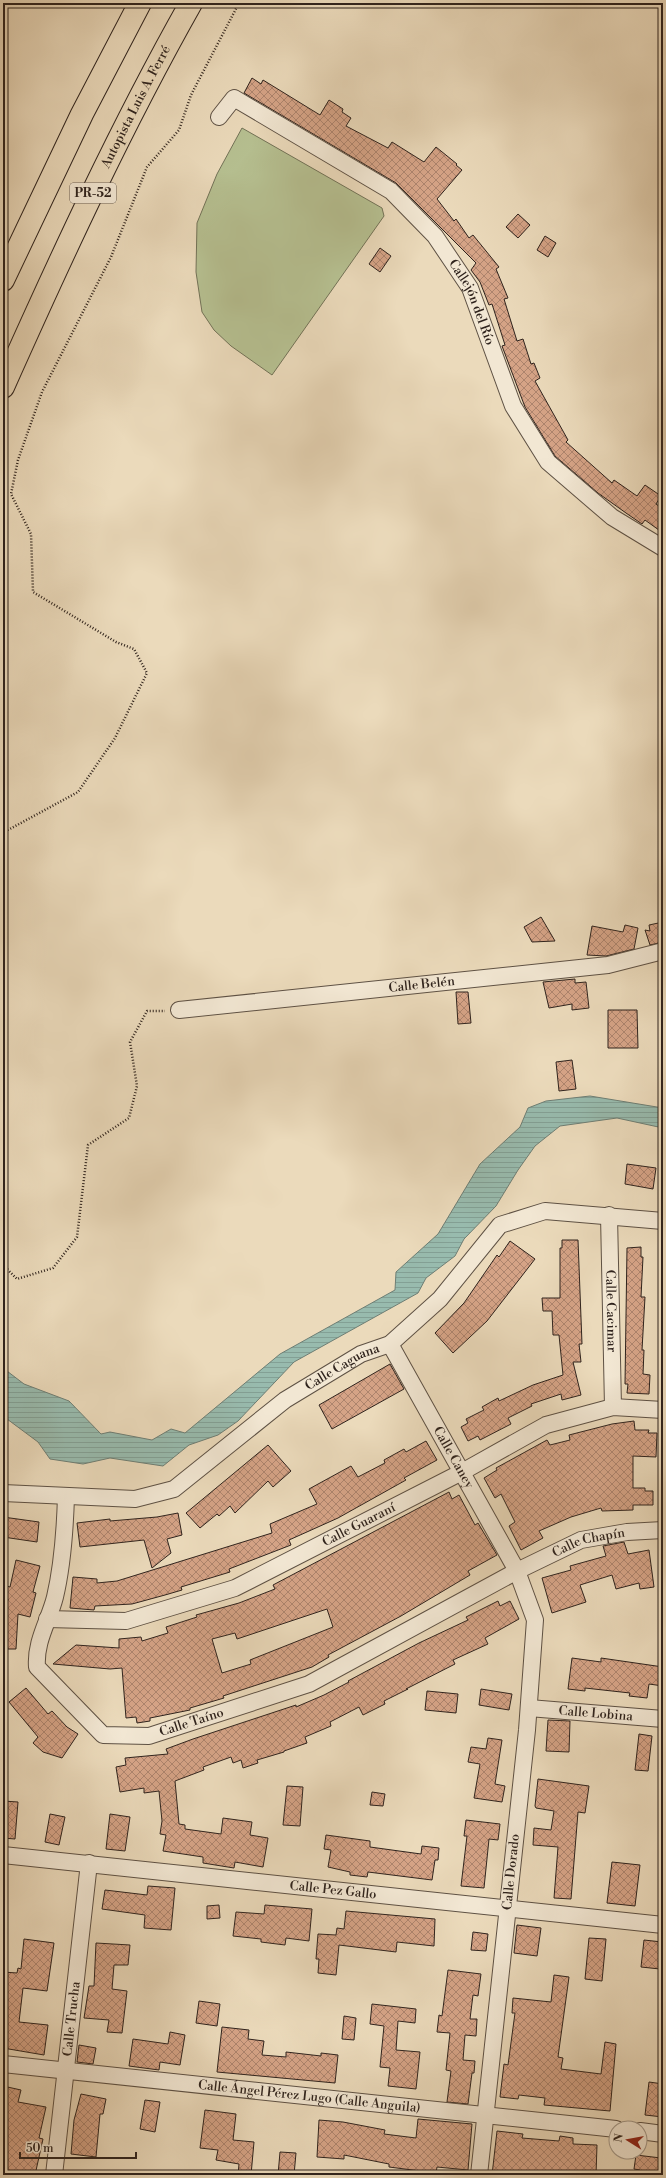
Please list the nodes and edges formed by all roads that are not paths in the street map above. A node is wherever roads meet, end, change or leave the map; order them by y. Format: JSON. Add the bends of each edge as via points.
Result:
{"nodes":[{"id":1,"x":140,"y":3,"type":"edge"},
{"id":2,"x":191,"y":3,"type":"edge"},
{"id":3,"x":219,"y":117,"type":"dead end"},
{"id":4,"x":3,"y":280,"type":"edge"},
{"id":5,"x":3,"y":387,"type":"edge"},
{"id":6,"x":663,"y":548,"type":"edge"},
{"id":7,"x":663,"y":951,"type":"edge"},
{"id":8,"x":179,"y":1010,"type":"road end"},
{"id":9,"x":609,"y":1215,"type":"junction"},
{"id":10,"x":663,"y":1221,"type":"edge"},
{"id":11,"x":390,"y":1344,"type":"junction"},
{"id":12,"x":613,"y":1407,"type":"junction"},
{"id":13,"x":663,"y":1410,"type":"edge"},
{"id":14,"x":462,"y":1472,"type":"junction"},
{"id":15,"x":3,"y":1492,"type":"edge"},
{"id":16,"x":66,"y":1496,"type":"junction"},
{"id":17,"x":663,"y":1530,"type":"edge"},
{"id":18,"x":518,"y":1571,"type":"junction"},
{"id":19,"x":47,"y":1619,"type":"junction"},
{"id":20,"x":529,"y":1708,"type":"junction"},
{"id":21,"x":663,"y":1719,"type":"edge"},
{"id":22,"x":3,"y":1854,"type":"edge"},
{"id":23,"x":89,"y":1863,"type":"junction"},
{"id":24,"x":507,"y":1907,"type":"junction"},
{"id":25,"x":663,"y":1925,"type":"edge"},
{"id":26,"x":3,"y":2064,"type":"edge"},
{"id":27,"x":66,"y":2071,"type":"junction"},
{"id":28,"x":485,"y":2114,"type":"junction"},
{"id":29,"x":608,"y":2128,"type":"edge"},
{"id":30,"x":648,"y":2132,"type":"edge"},
{"id":31,"x":663,"y":2134,"type":"edge"},
{"id":32,"x":54,"y":2175,"type":"edge"},
{"id":33,"x":479,"y":2175,"type":"edge"}],
"edges":[{"from":1,"to":4,"type":"highway","number":"PR-52","via":[[82,114]]},
{"from":2,"to":5,"type":"highway","name":"Autopista Luis A. Ferré","number":"PR-52","via":[[112,153]]},
{"from":3,"to":6,"type":"street","name":"Callejón del Río","via":[[234,98],[390,191],[435,236],[470,288],[513,406],[548,462],[612,517]]},
{"from":7,"to":8,"type":"street","name":"Calle Belén","via":[[608,965]]},
{"from":9,"to":10,"type":"street","name":"Calle Caguana"},
{"from":9,"to":11,"type":"street","name":"Calle Caguana","via":[[545,1211],[500,1224],[440,1299]]},
{"from":9,"to":12,"type":"street","name":"Calle Cacimar"},
{"from":11,"to":14,"type":"street","name":"Calle Caney"},
{"from":11,"to":16,"type":"street","name":"Calle Caguana","via":[[361,1354],[285,1400],[174,1489],[135,1500]]},
{"from":12,"to":13,"type":"street","name":"Calle Guaraní"},
{"from":12,"to":14,"type":"street","name":"Calle Guaraní","via":[[546,1425]]},
{"from":14,"to":18,"type":"street","name":"Calle Caney"},
{"from":14,"to":19,"type":"street","name":"Calle Guaraní","via":[[234,1588],[126,1621]]},
{"from":15,"to":16,"type":"street","name":"Calle Caguana"},
{"from":16,"to":19,"type":"street","name":"Calle Taíno","via":[[64,1551],[55,1598]]},
{"from":17,"to":18,"type":"street","name":"Calle Chapín","via":[[627,1532],[581,1540]]},
{"from":18,"to":19,"type":"street","name":"Calle Taíno","via":[[309,1684],[149,1736],[104,1735],[46,1678],[37,1667],[36,1654]]},
{"from":18,"to":20,"type":"street","name":"Calle Dorado","via":[[535,1620]]},
{"from":20,"to":21,"type":"street","name":"Calle Lobina"},
{"from":20,"to":24,"type":"street","name":"Calle Dorado"},
{"from":22,"to":23,"type":"street","name":"Calle Pez Gallo"},
{"from":23,"to":24,"type":"street","name":"Calle Pez Gallo"},
{"from":23,"to":27,"type":"street","name":"Calle Trucha"},
{"from":24,"to":25,"type":"street","name":"Calle Pez Gallo"},
{"from":24,"to":28,"type":"street","name":"Calle Dorado"},
{"from":26,"to":27,"type":"street","name":"Calle Ángel Pérez Lugo (Calle Anguila)"},
{"from":27,"to":28,"type":"street","name":"Calle Ángel Pérez Lugo (Calle Anguila)"},
{"from":27,"to":32,"type":"street","name":"Calle Trucha"},
{"from":28,"to":29,"type":"street","name":"Calle Ángel Pérez Lugo (Calle Anguila)"},
{"from":28,"to":33,"type":"street","name":"Calle Dorado"},
{"from":30,"to":31,"type":"street"}]}
